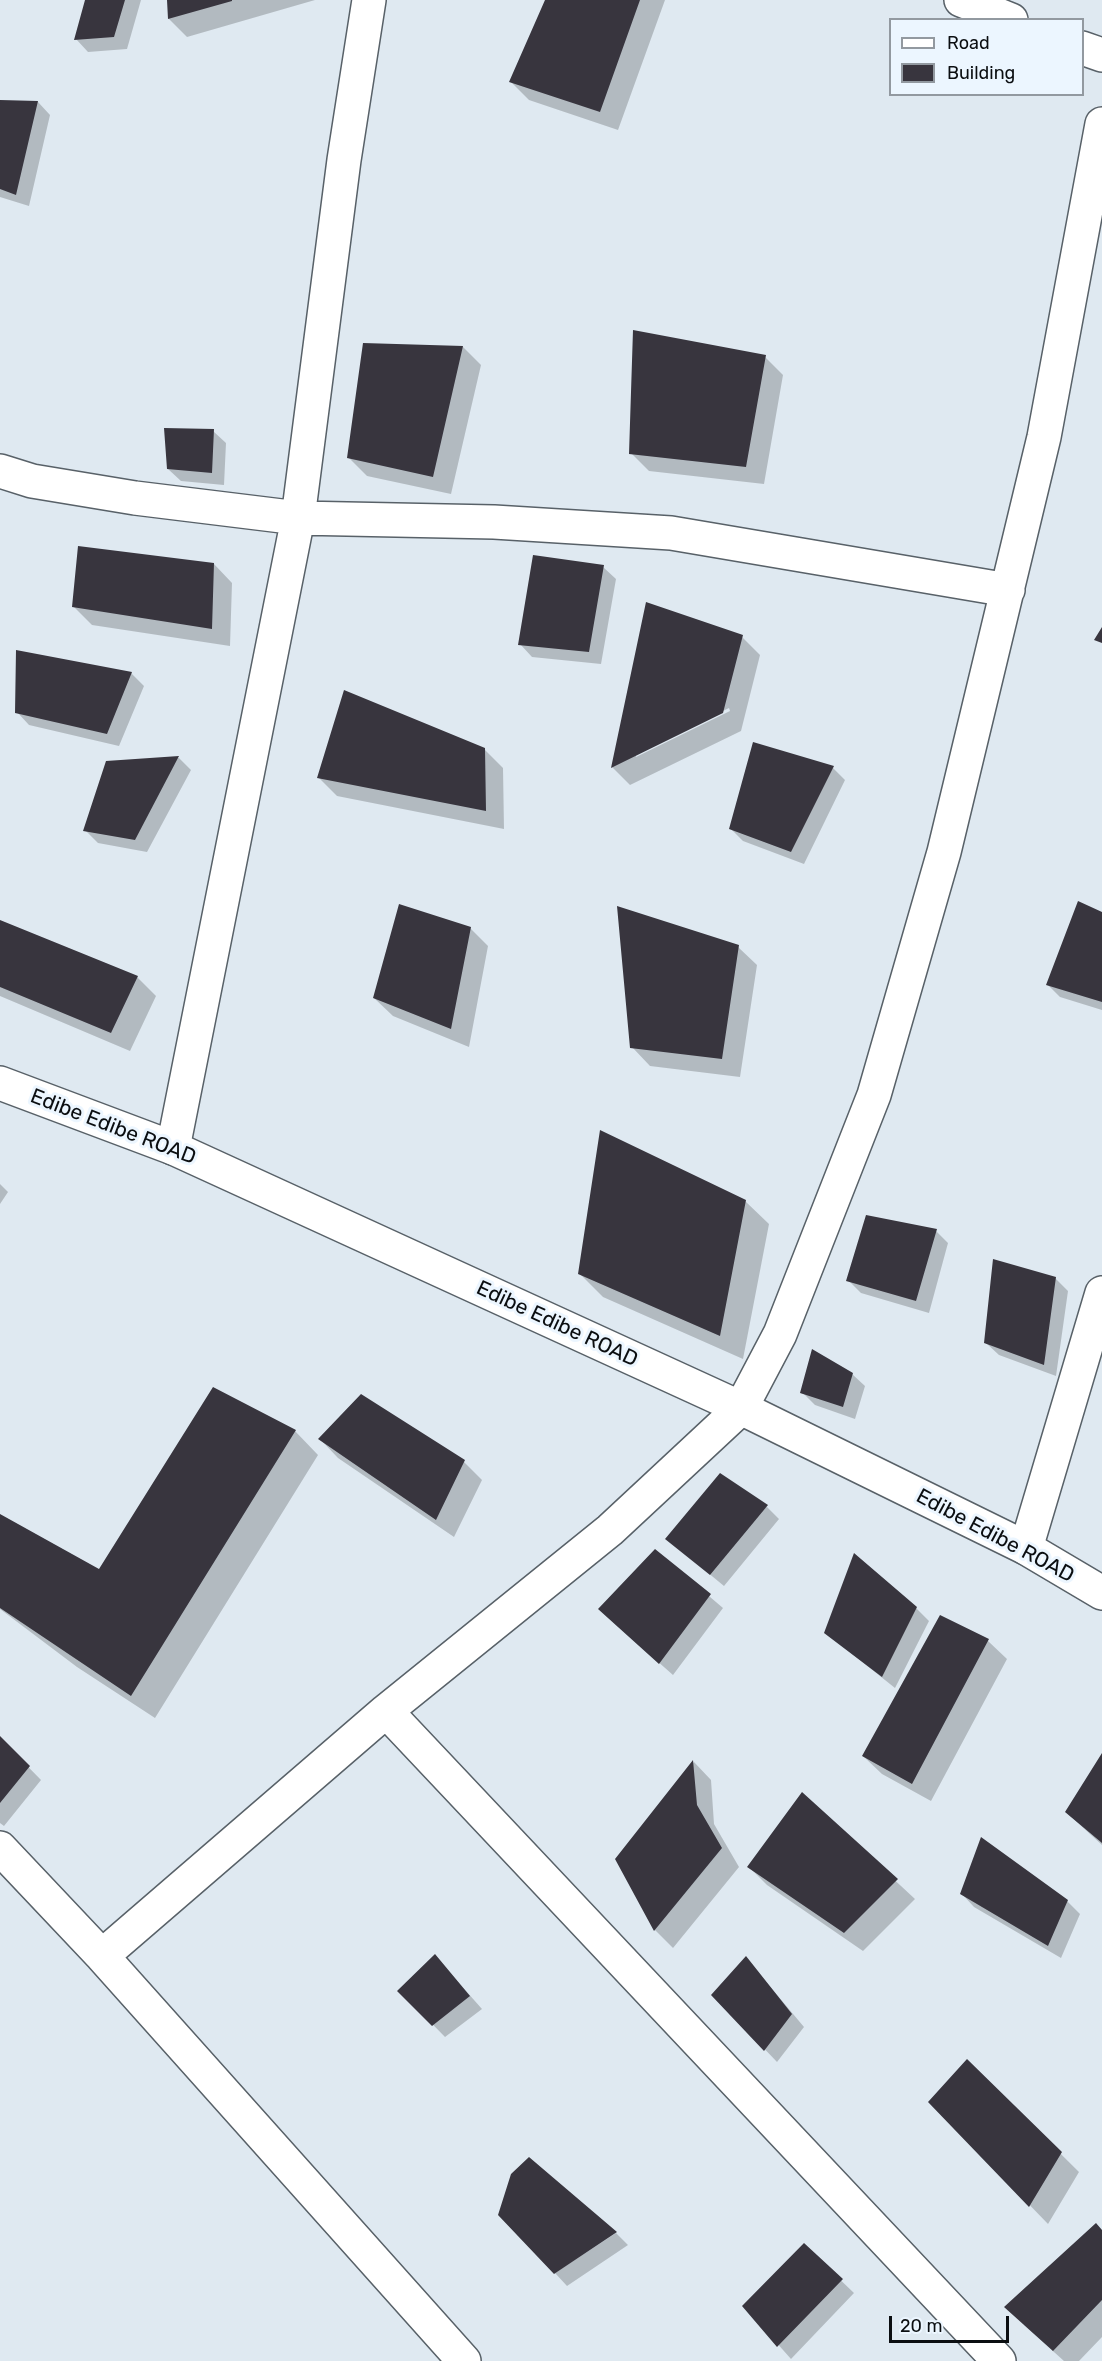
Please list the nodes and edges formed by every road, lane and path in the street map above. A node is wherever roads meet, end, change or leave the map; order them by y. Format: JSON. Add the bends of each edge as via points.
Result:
{"nodes":[{"id":1,"x":369,"y":0,"type":"edge"},
{"id":2,"x":961,"y":0,"type":"edge"},
{"id":3,"x":1006,"y":18,"type":"edge"},
{"id":4,"x":1084,"y":48,"type":"edge"},
{"id":5,"x":1102,"y":55,"type":"edge"},
{"id":6,"x":1102,"y":124,"type":"edge"},
{"id":7,"x":0,"y":471,"type":"edge"},
{"id":8,"x":298,"y":518,"type":"junction"},
{"id":9,"x":1008,"y":590,"type":"junction"},
{"id":10,"x":0,"y":1083,"type":"edge"},
{"id":11,"x":173,"y":1148,"type":"junction"},
{"id":12,"x":1102,"y":1293,"type":"edge"},
{"id":13,"x":741,"y":1408,"type":"junction"},
{"id":14,"x":1026,"y":1548,"type":"junction"},
{"id":15,"x":1102,"y":1593,"type":"edge"},
{"id":16,"x":387,"y":1711,"type":"junction"},
{"id":17,"x":0,"y":1848,"type":"edge"},
{"id":18,"x":102,"y":1956,"type":"junction"},
{"id":19,"x":464,"y":2361,"type":"edge"},
{"id":20,"x":999,"y":2361,"type":"edge"}],
"edges":[{"from":1,"to":8,"type":"street","via":[[344,160]]},
{"from":2,"to":3,"type":"street"},
{"from":4,"to":5,"type":"street"},
{"from":6,"to":9,"type":"street","via":[[1044,437]]},
{"from":7,"to":8,"type":"street","via":[[32,481],[135,498]]},
{"from":8,"to":9,"type":"street","via":[[494,522],[671,533]]},
{"from":8,"to":11,"type":"street"},
{"from":9,"to":13,"type":"street","via":[[944,852],[874,1095],[780,1334]]},
{"from":10,"to":11,"type":"street","name":"Edibe Edibe ROAD"},
{"from":11,"to":13,"type":"street","name":"Edibe Edibe ROAD"},
{"from":12,"to":14,"type":"street"},
{"from":13,"to":14,"type":"street","name":"Edibe Edibe ROAD"},
{"from":13,"to":16,"type":"street","via":[[609,1530]]},
{"from":14,"to":15,"type":"street","name":"Edibe Edibe ROAD"},
{"from":16,"to":18,"type":"street"},
{"from":16,"to":20,"type":"street"},
{"from":17,"to":18,"type":"street"},
{"from":18,"to":19,"type":"street"}]}
